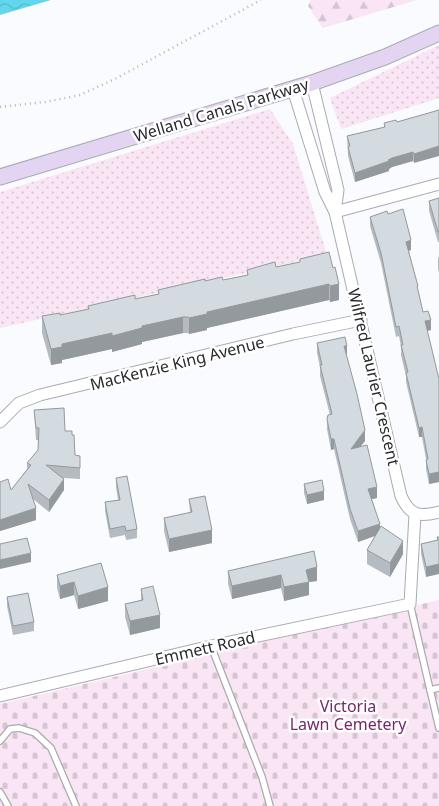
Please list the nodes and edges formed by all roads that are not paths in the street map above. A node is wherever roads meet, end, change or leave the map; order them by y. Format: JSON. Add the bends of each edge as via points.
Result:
{"nodes":[{"id":1,"x":439,"y":33,"type":"edge"},
{"id":2,"x":312,"y":83,"type":"junction"},
{"id":3,"x":292,"y":89,"type":"junction"},
{"id":4,"x":0,"y":177,"type":"edge"},
{"id":5,"x":439,"y":184,"type":"edge"},
{"id":6,"x":335,"y":212,"type":"junction"},
{"id":7,"x":361,"y":320,"type":"junction"},
{"id":8,"x":0,"y":422,"type":"edge"},
{"id":9,"x":439,"y":512,"type":"edge"},
{"id":10,"x":416,"y":514,"type":"junction"},
{"id":11,"x":410,"y":604,"type":"junction"},
{"id":12,"x":211,"y":646,"type":"junction"},
{"id":13,"x":439,"y":688,"type":"edge"},
{"id":14,"x":430,"y":690,"type":"junction"},
{"id":15,"x":0,"y":696,"type":"edge"},
{"id":16,"x":439,"y":728,"type":"edge"},
{"id":17,"x":0,"y":741,"type":"edge"},
{"id":18,"x":0,"y":792,"type":"edge"},
{"id":19,"x":8,"y":806,"type":"edge"},
{"id":20,"x":76,"y":806,"type":"edge"},
{"id":21,"x":270,"y":806,"type":"edge"}],
"edges":[{"from":1,"to":2,"type":"main road","name":"Welland Canals Parkway","via":[[385,57]]},
{"from":2,"to":3,"type":"main road","name":"Welland Canals Parkway"},
{"from":2,"to":6,"type":"street","name":"Wilfred Laurier Crescent","via":[[338,190]]},
{"from":3,"to":4,"type":"main road","name":"Welland Canals Parkway"},
{"from":3,"to":6,"type":"street","name":"Wilfred Laurier Crescent","via":[[325,192]]},
{"from":5,"to":6,"type":"street"},
{"from":6,"to":7,"type":"street","name":"Wilfred Laurier Crescent"},
{"from":7,"to":8,"type":"street","name":"MacKenzie King Avenue","via":[[40,395],[19,403]]},
{"from":7,"to":10,"type":"street","name":"Wilfred Laurier Crescent","via":[[402,496],[406,506]]},
{"from":9,"to":10,"type":"street","via":[[424,516]]},
{"from":10,"to":11,"type":"street"},
{"from":11,"to":12,"type":"street","name":"Emmett Road"},
{"from":11,"to":14,"type":"lane"},
{"from":12,"to":15,"type":"street","name":"Emmett Road"},
{"from":12,"to":21,"type":"lane","via":[[262,777]]},
{"from":13,"to":14,"type":"lane"},
{"from":14,"to":16,"type":"lane"},
{"from":17,"to":20,"type":"lane","via":[[10,729],[35,733],[51,748]]},
{"from":18,"to":19,"type":"lane"}]}
